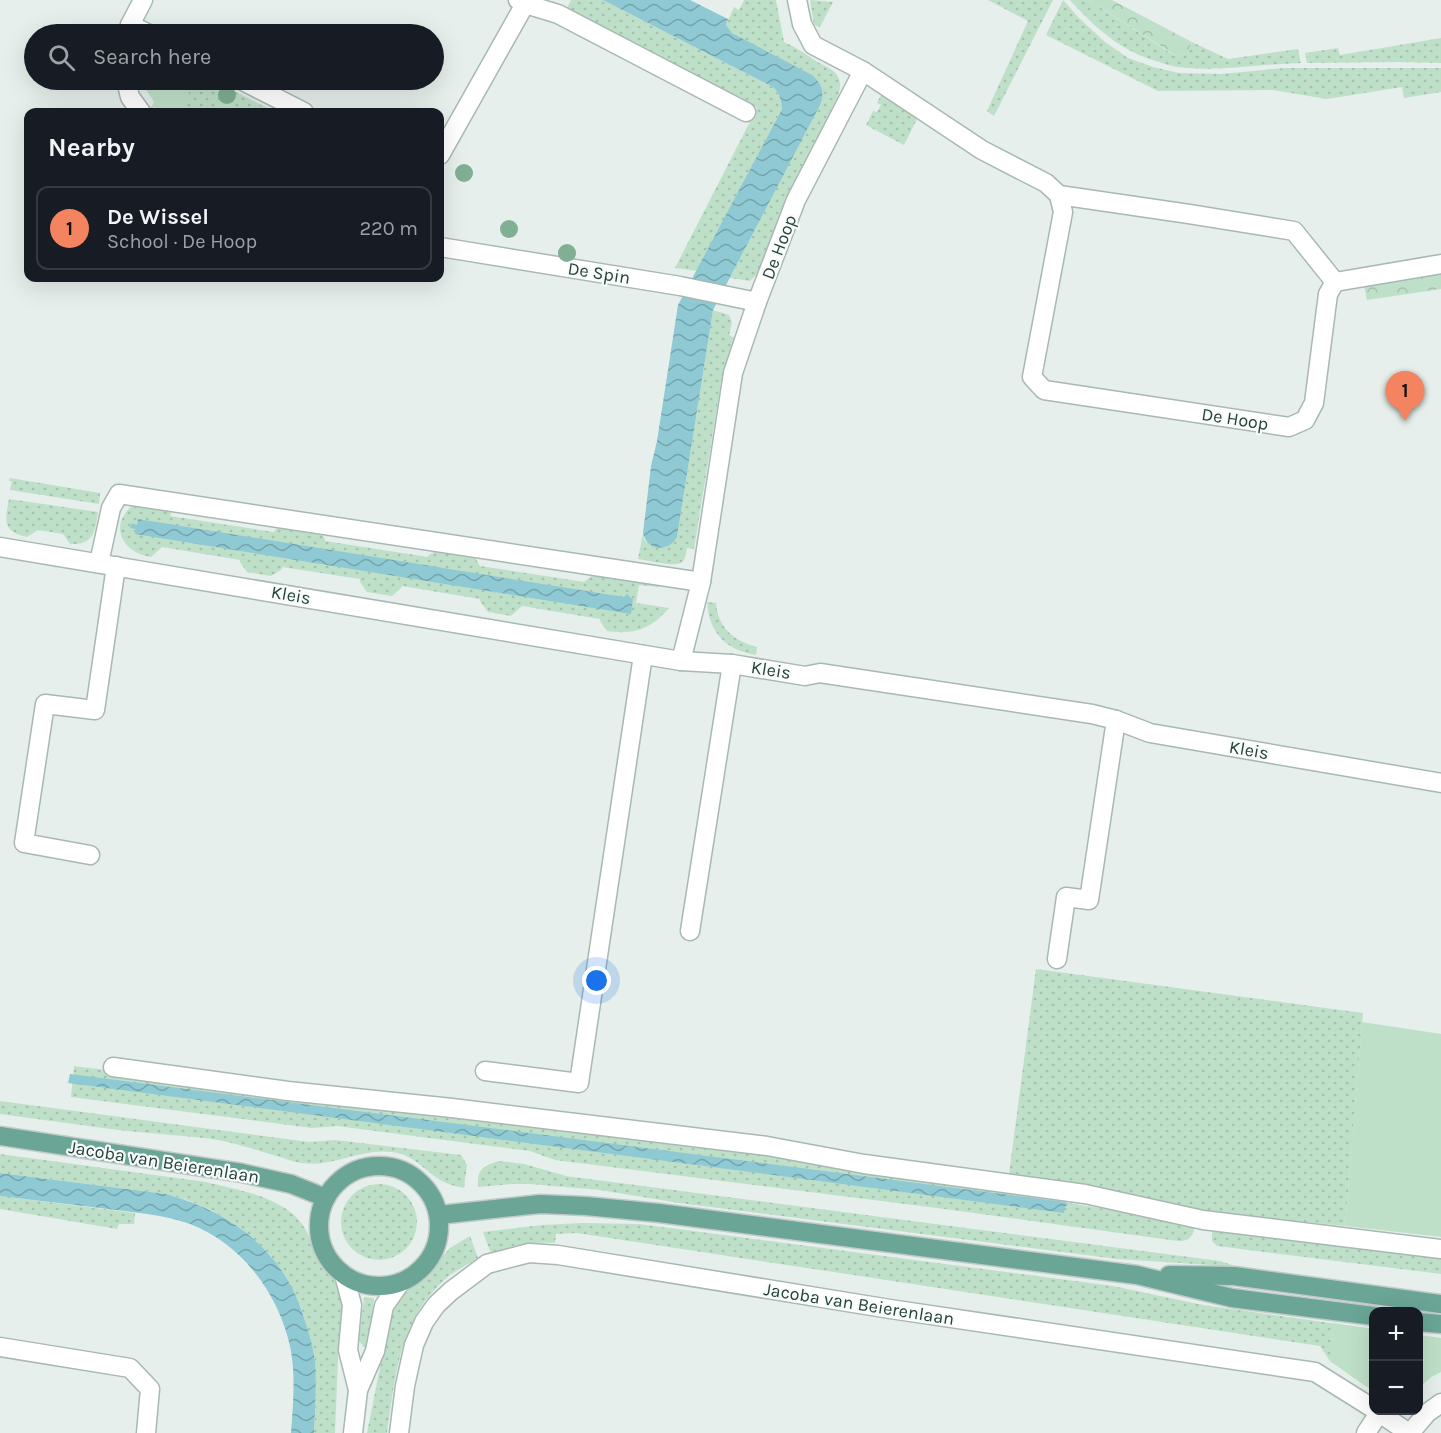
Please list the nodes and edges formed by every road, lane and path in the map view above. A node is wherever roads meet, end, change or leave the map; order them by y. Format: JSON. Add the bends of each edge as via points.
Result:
{"nodes":[{"id":1,"x":143,"y":0,"type":"edge"},
{"id":2,"x":797,"y":0,"type":"edge"},
{"id":3,"x":521,"y":2,"type":"edge"},
{"id":4,"x":131,"y":24,"type":"edge"},
{"id":5,"x":863,"y":71,"type":"junction"},
{"id":6,"x":128,"y":90,"type":"edge"},
{"id":7,"x":262,"y":90,"type":"edge"},
{"id":8,"x":138,"y":108,"type":"edge"},
{"id":9,"x":296,"y":108,"type":"edge"},
{"id":10,"x":746,"y":112,"type":"dead end"},
{"id":11,"x":444,"y":147,"type":"edge"},
{"id":12,"x":1059,"y":195,"type":"junction"},
{"id":13,"x":444,"y":248,"type":"edge"},
{"id":14,"x":1441,"y":264,"type":"edge"},
{"id":15,"x":1335,"y":282,"type":"junction"},
{"id":16,"x":757,"y":302,"type":"junction"},
{"id":17,"x":0,"y":547,"type":"edge"},
{"id":18,"x":108,"y":564,"type":"junction"},
{"id":19,"x":701,"y":582,"type":"junction"},
{"id":20,"x":643,"y":655,"type":"junction"},
{"id":21,"x":681,"y":661,"type":"junction"},
{"id":22,"x":732,"y":664,"type":"junction"},
{"id":23,"x":1116,"y":720,"type":"junction"},
{"id":24,"x":1441,"y":783,"type":"edge"},
{"id":25,"x":90,"y":855,"type":"dead end"},
{"id":26,"x":690,"y":931,"type":"dead end"},
{"id":27,"x":1057,"y":959,"type":"dead end"},
{"id":28,"x":113,"y":1067,"type":"dead end"},
{"id":29,"x":485,"y":1071,"type":"dead end"},
{"id":30,"x":0,"y":1136,"type":"edge"},
{"id":31,"x":326,"y":1198,"type":"junction"},
{"id":32,"x":439,"y":1215,"type":"junction"},
{"id":33,"x":1441,"y":1249,"type":"edge"},
{"id":34,"x":344,"y":1275,"type":"junction"},
{"id":35,"x":1137,"y":1275,"type":"junction"},
{"id":36,"x":400,"y":1283,"type":"junction"},
{"id":37,"x":1441,"y":1304,"type":"edge"},
{"id":38,"x":1369,"y":1315,"type":"edge"},
{"id":39,"x":1423,"y":1322,"type":"edge"},
{"id":40,"x":1441,"y":1324,"type":"edge"},
{"id":41,"x":0,"y":1347,"type":"edge"},
{"id":42,"x":358,"y":1390,"type":"junction"},
{"id":43,"x":1441,"y":1403,"type":"edge"},
{"id":44,"x":1369,"y":1407,"type":"edge"},
{"id":45,"x":1374,"y":1415,"type":"edge"},
{"id":46,"x":1382,"y":1415,"type":"edge"},
{"id":47,"x":146,"y":1433,"type":"edge"},
{"id":48,"x":352,"y":1433,"type":"edge"},
{"id":49,"x":399,"y":1433,"type":"edge"},
{"id":50,"x":1366,"y":1433,"type":"edge"},
{"id":51,"x":1410,"y":1433,"type":"edge"}],
"edges":[{"from":1,"to":4,"type":"street"},
{"from":2,"to":5,"type":"street","via":[[802,24],[813,45]]},
{"from":3,"to":10,"type":"street","via":[[558,14]]},
{"from":3,"to":11,"type":"street"},
{"from":5,"to":12,"type":"street","via":[[982,150],[1046,183]]},
{"from":5,"to":16,"type":"street","name":"De Hoop","via":[[796,200]]},
{"from":6,"to":8,"type":"street"},
{"from":7,"to":9,"type":"street"},
{"from":12,"to":15,"type":"street","via":[[1294,231]]},
{"from":12,"to":15,"type":"street","name":"De Hoop","via":[[1063,212],[1032,377],[1044,390],[1289,427],[1305,420],[1314,403],[1328,294]]},
{"from":13,"to":16,"type":"street","name":"De Spin"},
{"from":14,"to":15,"type":"street"},
{"from":16,"to":19,"type":"street","name":"De Hoop","via":[[733,373]]},
{"from":17,"to":18,"type":"street","name":"Kleis"},
{"from":18,"to":19,"type":"street","via":[[111,508],[119,494]]},
{"from":18,"to":20,"type":"street","name":"Kleis"},
{"from":18,"to":25,"type":"street","via":[[95,710],[45,704],[24,843]]},
{"from":19,"to":21,"type":"street","name":"De Hoop"},
{"from":20,"to":21,"type":"street","name":"Kleis"},
{"from":20,"to":29,"type":"street","via":[[579,1083]]},
{"from":21,"to":22,"type":"street","name":"Kleis"},
{"from":22,"to":23,"type":"street","name":"Kleis","via":[[806,676],[845,676]]},
{"from":22,"to":26,"type":"street"},
{"from":23,"to":24,"type":"street","name":"Kleis","via":[[1149,733]]},
{"from":23,"to":27,"type":"street","via":[[1089,900],[1066,897]]},
{"from":28,"to":33,"type":"street","via":[[767,1146],[864,1164],[1085,1194],[1203,1220]]},
{"from":30,"to":31,"type":"main road","name":"Jacoba van Beierenlaan","via":[[242,1173],[291,1184]]},
{"from":31,"to":32,"type":"main road","via":[[333,1186],[351,1171],[372,1165],[395,1167],[416,1177],[431,1193]]},
{"from":31,"to":34,"type":"main road","via":[[318,1225],[321,1244],[330,1262]]},
{"from":32,"to":35,"type":"main road","via":[[540,1204],[586,1206]]},
{"from":32,"to":36,"type":"main road","via":[[440,1234],[434,1253],[423,1269]]},
{"from":34,"to":36,"type":"main road","via":[[364,1285]]},
{"from":34,"to":42,"type":"street","via":[[352,1305],[348,1350]]},
{"from":35,"to":37,"type":"main road","via":[[1234,1276]]},
{"from":35,"to":38,"type":"main road","via":[[1232,1298]]},
{"from":36,"to":42,"type":"street","via":[[384,1306],[375,1351]]},
{"from":39,"to":40,"type":"main road"},
{"from":41,"to":47,"type":"street","via":[[130,1368],[150,1389]]},
{"from":42,"to":48,"type":"street"},
{"from":43,"to":51,"type":"street"},
{"from":44,"to":49,"type":"street","name":"Jacoba van Beierenlaan","via":[[1315,1372],[529,1253],[487,1264],[436,1305],[414,1345]]},
{"from":45,"to":50,"type":"street"},
{"from":46,"to":51,"type":"street","name":"Jacoba van Beierenlaan"}]}
